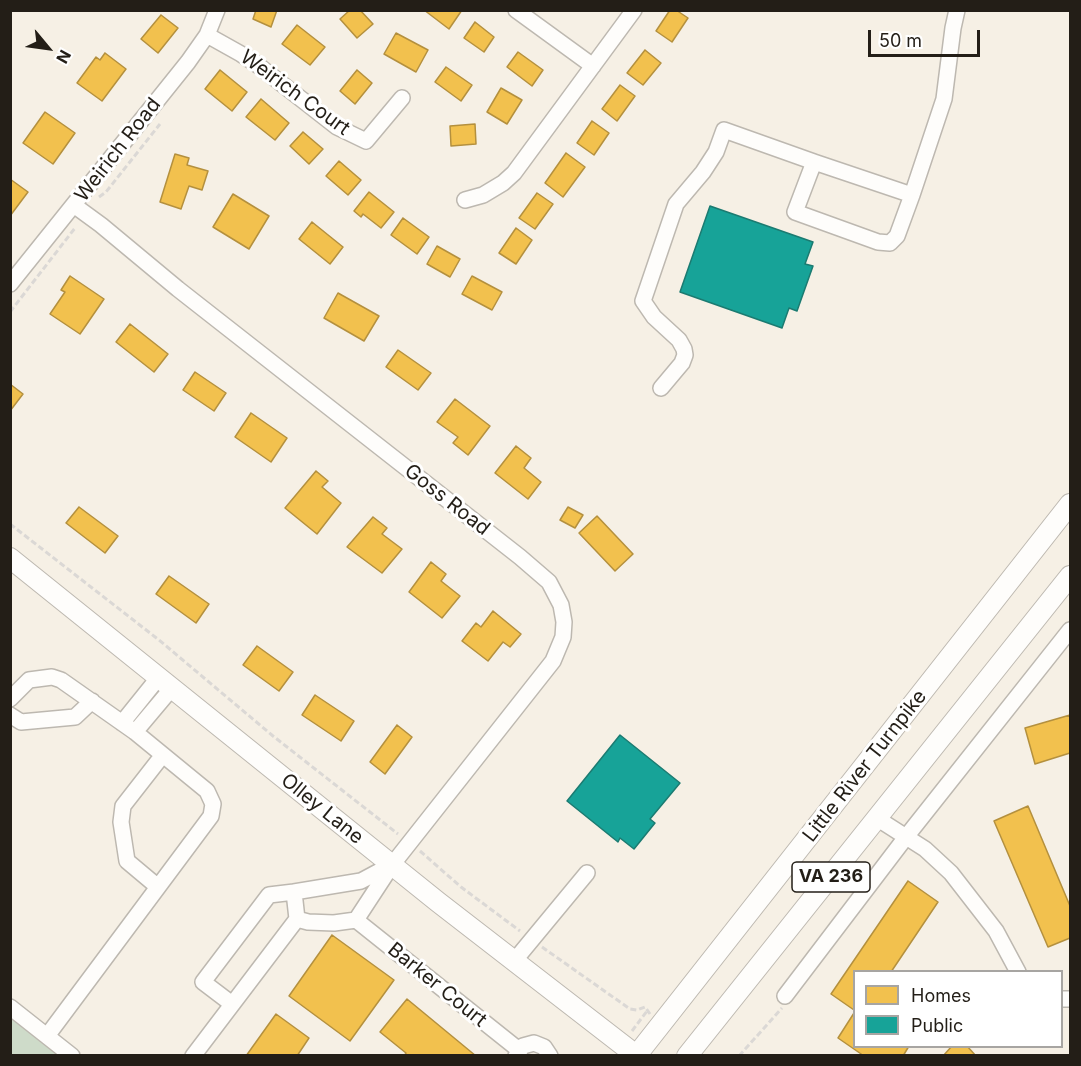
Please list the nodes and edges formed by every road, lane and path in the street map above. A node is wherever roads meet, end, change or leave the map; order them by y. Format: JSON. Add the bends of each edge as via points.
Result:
{"nodes":[{"id":1,"x":217,"y":10,"type":"edge"},
{"id":2,"x":516,"y":10,"type":"edge"},
{"id":3,"x":634,"y":10,"type":"edge"},
{"id":4,"x":957,"y":10,"type":"edge"},
{"id":5,"x":207,"y":35,"type":"junction"},
{"id":6,"x":593,"y":66,"type":"junction"},
{"id":7,"x":402,"y":98,"type":"dead end"},
{"id":8,"x":813,"y":162,"type":"junction"},
{"id":9,"x":912,"y":195,"type":"junction"},
{"id":10,"x":465,"y":200,"type":"dead end"},
{"id":11,"x":75,"y":206,"type":"junction"},
{"id":12,"x":74,"y":230,"type":"dead end"},
{"id":13,"x":10,"y":284,"type":"edge"},
{"id":14,"x":10,"y":312,"type":"edge"},
{"id":15,"x":661,"y":388,"type":"dead end"},
{"id":16,"x":1071,"y":504,"type":"edge"},
{"id":17,"x":10,"y":524,"type":"edge"},
{"id":18,"x":10,"y":558,"type":"edge"},
{"id":19,"x":1071,"y":576,"type":"edge"},
{"id":20,"x":1071,"y":630,"type":"edge"},
{"id":21,"x":165,"y":683,"type":"junction"},
{"id":22,"x":10,"y":699,"type":"edge"},
{"id":23,"x":92,"y":701,"type":"junction"},
{"id":24,"x":10,"y":716,"type":"edge"},
{"id":25,"x":122,"y":723,"type":"junction"},
{"id":26,"x":135,"y":732,"type":"junction"},
{"id":27,"x":162,"y":756,"type":"junction"},
{"id":28,"x":878,"y":819,"type":"junction"},
{"id":29,"x":403,"y":837,"type":"dead end"},
{"id":30,"x":906,"y":837,"type":"junction"},
{"id":31,"x":392,"y":865,"type":"junction"},
{"id":32,"x":587,"y":873,"type":"dead end"},
{"id":33,"x":158,"y":887,"type":"junction"},
{"id":34,"x":294,"y":892,"type":"junction"},
{"id":35,"x":297,"y":919,"type":"junction"},
{"id":36,"x":356,"y":920,"type":"junction"},
{"id":37,"x":515,"y":960,"type":"junction"},
{"id":38,"x":1017,"y":970,"type":"edge"},
{"id":39,"x":785,"y":996,"type":"joint"},
{"id":40,"x":232,"y":1004,"type":"junction"},
{"id":41,"x":10,"y":1007,"type":"edge"},
{"id":42,"x":47,"y":1036,"type":"junction"},
{"id":43,"x":517,"y":1053,"type":"edge"},
{"id":44,"x":637,"y":1055,"type":"edge"},
{"id":45,"x":72,"y":1056,"type":"edge"},
{"id":46,"x":193,"y":1056,"type":"edge"},
{"id":47,"x":549,"y":1056,"type":"edge"},
{"id":48,"x":687,"y":1056,"type":"edge"},
{"id":49,"x":739,"y":1056,"type":"edge"}],
"edges":[{"from":1,"to":5,"type":"street","name":"Weirich Road"},
{"from":2,"to":6,"type":"street"},
{"from":3,"to":6,"type":"street"},
{"from":4,"to":9,"type":"street","via":[[944,99]]},
{"from":5,"to":7,"type":"street","name":"Weirich Court","via":[[250,60],[337,128],[366,141]]},
{"from":5,"to":11,"type":"street","name":"Weirich Road"},
{"from":6,"to":10,"type":"street","via":[[514,173],[483,195]]},
{"from":8,"to":9,"type":"street"},
{"from":8,"to":9,"type":"street","via":[[795,212],[878,242],[890,243],[897,236]]},
{"from":8,"to":15,"type":"street","via":[[724,130],[716,152],[676,204],[643,301],[684,349],[682,363]]},
{"from":11,"to":13,"type":"street","name":"Weirich Road"},
{"from":11,"to":31,"type":"street","name":"Goss Road","via":[[520,557],[556,593],[564,622],[563,637],[553,661]]},
{"from":12,"to":14,"type":"path"},
{"from":16,"to":44,"type":"main road","name":"Little River Turnpike","number":"VA 236"},
{"from":17,"to":29,"type":"path"},
{"from":18,"to":21,"type":"main road","name":"Olley Lane"},
{"from":19,"to":28,"type":"main road","number":"VA 236"},
{"from":20,"to":30,"type":"street"},
{"from":21,"to":25,"type":"street"},
{"from":21,"to":26,"type":"street"},
{"from":21,"to":31,"type":"main road","name":"Olley Lane"},
{"from":22,"to":23,"type":"street","via":[[29,680],[52,677]]},
{"from":23,"to":24,"type":"street","via":[[75,717],[21,722]]},
{"from":23,"to":25,"type":"street"},
{"from":25,"to":26,"type":"street"},
{"from":26,"to":27,"type":"street"},
{"from":27,"to":33,"type":"street","via":[[123,806],[122,822],[128,861]]},
{"from":27,"to":33,"type":"street","via":[[207,791],[213,804],[211,816]]},
{"from":28,"to":30,"type":"street"},
{"from":28,"to":48,"type":"main road","number":"VA 236"},
{"from":30,"to":38,"type":"street","via":[[951,873],[996,931]]},
{"from":30,"to":39,"type":"street"},
{"from":31,"to":34,"type":"street","via":[[361,881]]},
{"from":31,"to":36,"type":"street"},
{"from":31,"to":37,"type":"main road","name":"Olley Lane"},
{"from":32,"to":37,"type":"street"},
{"from":33,"to":42,"type":"street"},
{"from":34,"to":35,"type":"street"},
{"from":34,"to":40,"type":"street","via":[[269,895],[202,982]]},
{"from":35,"to":36,"type":"street","via":[[334,923]]},
{"from":35,"to":40,"type":"street"},
{"from":36,"to":43,"type":"street","name":"Barker Court"},
{"from":37,"to":44,"type":"main road","name":"Olley Lane"},
{"from":39,"to":49,"type":"path","via":[[786,1003]]},
{"from":40,"to":46,"type":"street"},
{"from":41,"to":42,"type":"street"},
{"from":42,"to":45,"type":"street"},
{"from":43,"to":47,"type":"street","name":"Barker Court","via":[[534,1043],[544,1047]]}]}
